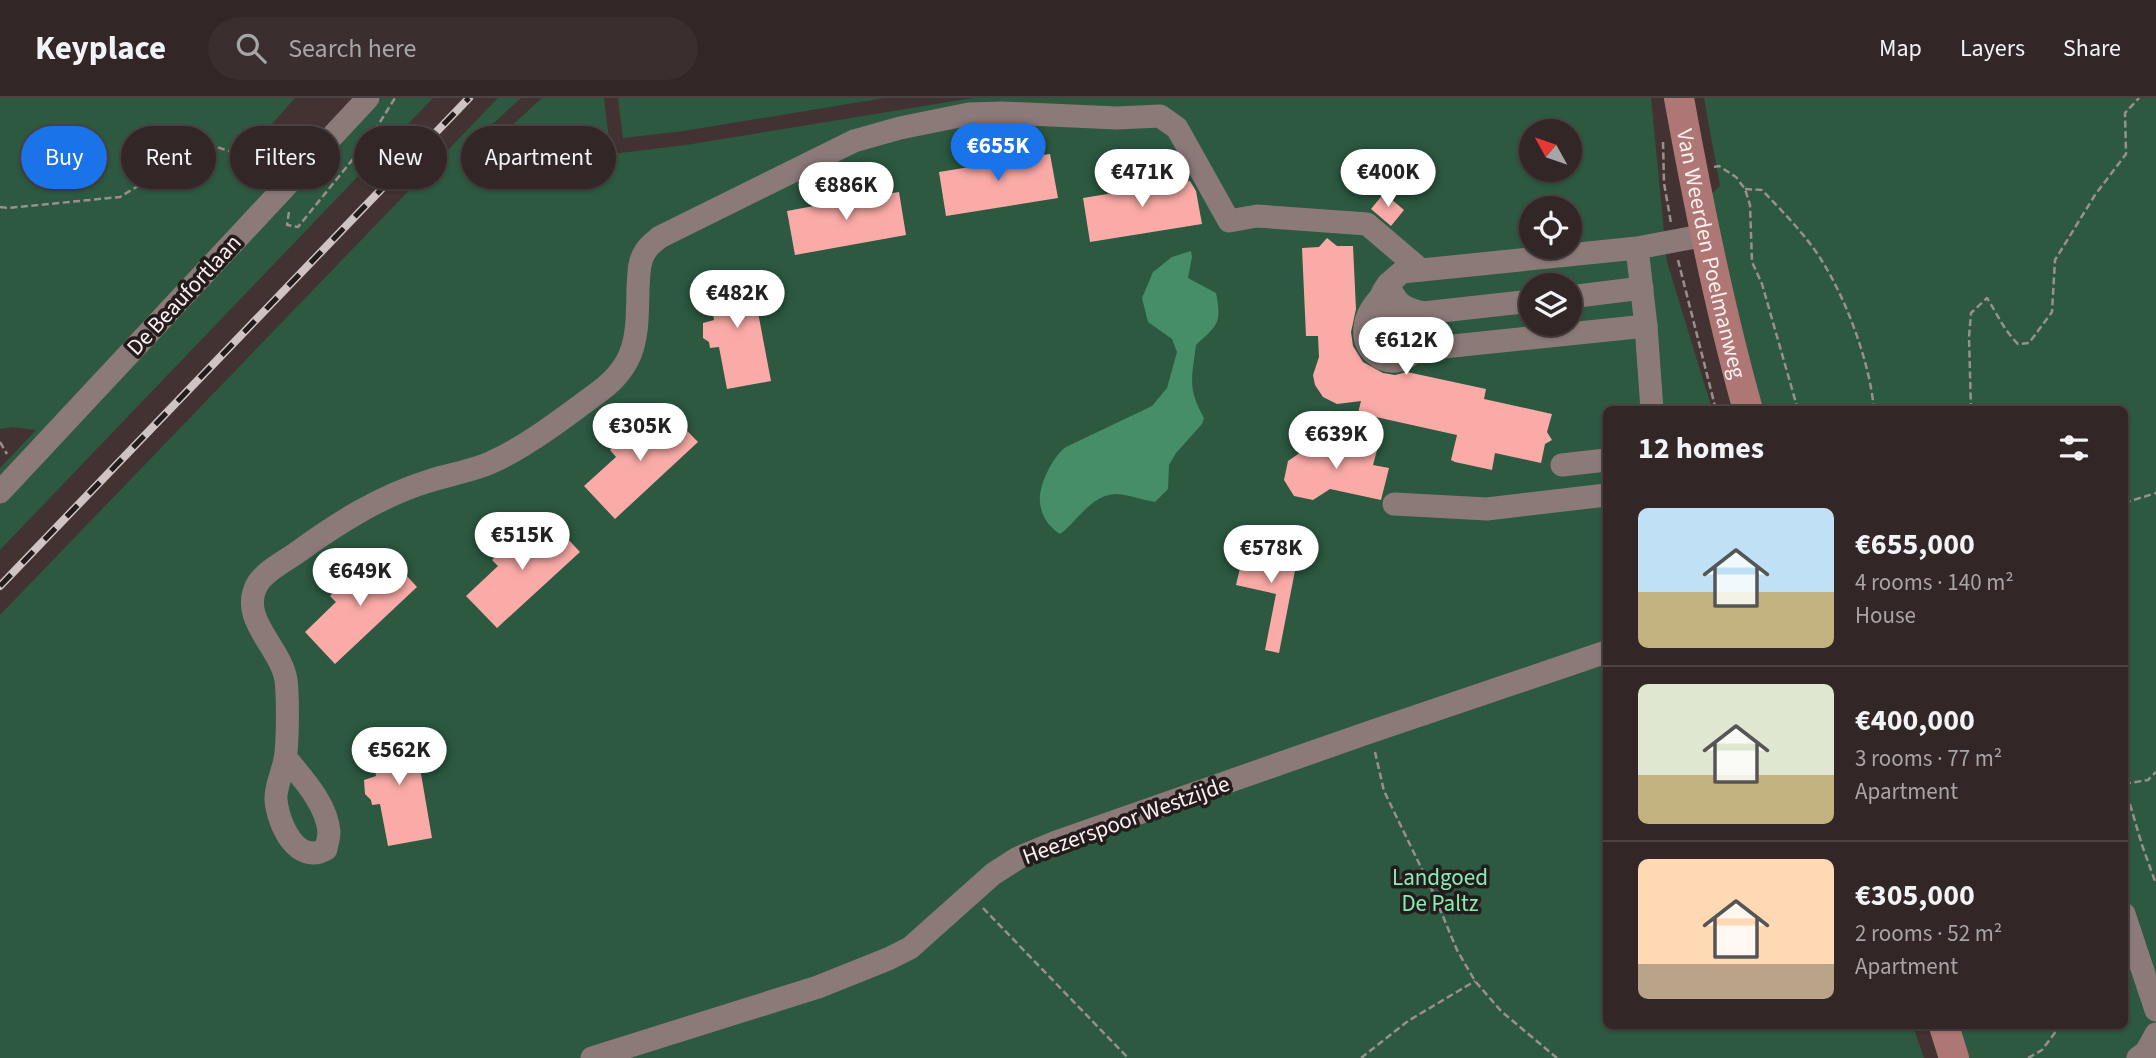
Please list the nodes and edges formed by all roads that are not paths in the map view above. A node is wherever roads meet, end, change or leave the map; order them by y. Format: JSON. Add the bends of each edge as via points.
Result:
{"nodes":[{"id":1,"x":368,"y":98,"type":"edge"},
{"id":2,"x":1679,"y":98,"type":"edge"},
{"id":3,"x":1706,"y":235,"type":"junction"},
{"id":4,"x":1637,"y":248,"type":"junction"},
{"id":5,"x":1420,"y":270,"type":"junction"},
{"id":6,"x":1642,"y":288,"type":"junction"},
{"id":7,"x":1385,"y":290,"type":"junction"},
{"id":8,"x":1582,"y":295,"type":"edge"},
{"id":9,"x":1519,"y":302,"type":"edge"},
{"id":10,"x":1646,"y":326,"type":"junction"},
{"id":11,"x":1417,"y":346,"type":"junction"},
{"id":12,"x":1652,"y":406,"type":"edge"},
{"id":13,"x":1747,"y":406,"type":"edge"},
{"id":14,"x":1603,"y":460,"type":"edge"},
{"id":15,"x":1562,"y":465,"type":"dead end"},
{"id":16,"x":0,"y":492,"type":"edge"},
{"id":17,"x":1603,"y":495,"type":"edge"},
{"id":18,"x":1394,"y":504,"type":"dead end"},
{"id":19,"x":1603,"y":654,"type":"edge"},
{"id":20,"x":286,"y":758,"type":"dead end"},
{"id":21,"x":2128,"y":926,"type":"edge"},
{"id":22,"x":2156,"y":1010,"type":"edge"},
{"id":23,"x":1945,"y":1029,"type":"edge"},
{"id":24,"x":2156,"y":1034,"type":"edge"},
{"id":25,"x":592,"y":1058,"type":"edge"},
{"id":26,"x":1954,"y":1058,"type":"edge"},
{"id":27,"x":2138,"y":1058,"type":"edge"}],
"edges":[{"from":1,"to":16,"type":"street","name":"De Beaufortlaan"},
{"from":2,"to":3,"type":"main road","name":"Van Weerden Poelmanweg"},
{"from":3,"to":4,"type":"street"},
{"from":3,"to":13,"type":"main road","name":"Van Weerden Poelmanweg"},
{"from":4,"to":5,"type":"street"},
{"from":4,"to":6,"type":"street"},
{"from":5,"to":7,"type":"street","via":[[1402,272]]},
{"from":5,"to":20,"type":"street","via":[[1367,224],[1257,216],[1229,221],[1177,128],[1160,116],[969,114],[854,141],[660,237],[645,252],[639,270],[633,351],[621,373],[601,390],[492,462],[429,480],[347,518],[258,582],[251,601],[255,620],[286,678]]},
{"from":6,"to":8,"type":"street"},
{"from":6,"to":10,"type":"street"},
{"from":7,"to":9,"type":"street","via":[[1410,310],[1423,313]]},
{"from":7,"to":11,"type":"street","via":[[1382,306]]},
{"from":7,"to":11,"type":"street","via":[[1364,326],[1368,346],[1392,362],[1412,356]]},
{"from":10,"to":11,"type":"street","via":[[1424,349]]},
{"from":10,"to":12,"type":"street"},
{"from":14,"to":15,"type":"street"},
{"from":17,"to":18,"type":"street","via":[[1487,509]]},
{"from":19,"to":25,"type":"street","name":"Heezerspoor Westzijde","via":[[1056,842],[993,874],[910,948],[888,959],[818,987]]},
{"from":21,"to":22,"type":"street"},
{"from":23,"to":26,"type":"main road"},
{"from":24,"to":27,"type":"street","via":[[2147,1052]]}]}
